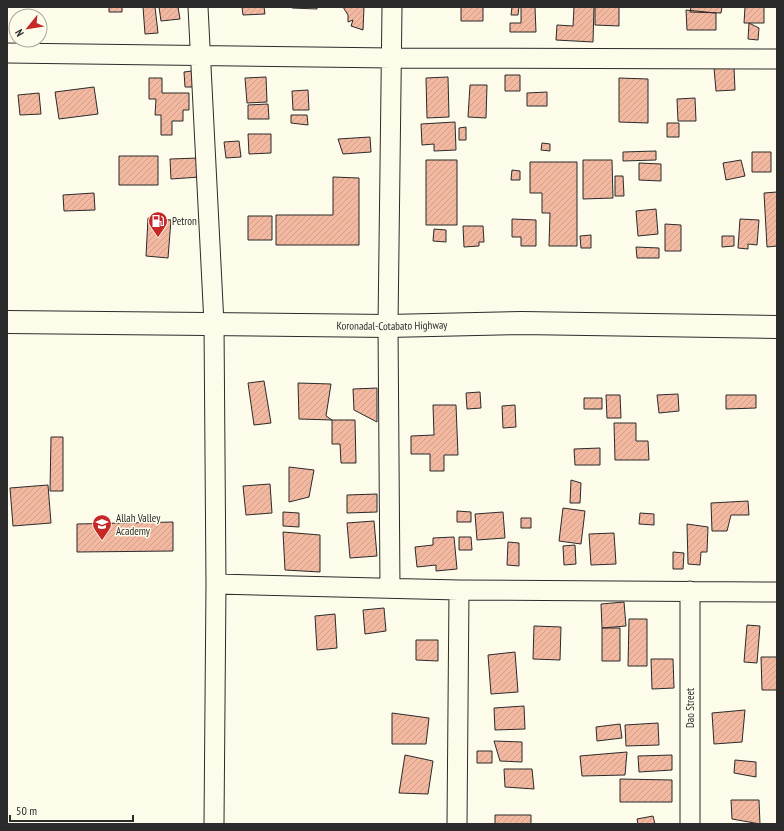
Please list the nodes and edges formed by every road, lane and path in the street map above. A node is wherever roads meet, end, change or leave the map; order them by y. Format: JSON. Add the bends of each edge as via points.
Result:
{"nodes":[{"id":1,"x":198,"y":7,"type":"edge"},
{"id":2,"x":392,"y":7,"type":"edge"},
{"id":3,"x":7,"y":54,"type":"edge"},
{"id":4,"x":201,"y":57,"type":"junction"},
{"id":5,"x":392,"y":58,"type":"junction"},
{"id":6,"x":777,"y":59,"type":"edge"},
{"id":7,"x":7,"y":322,"type":"edge"},
{"id":8,"x":214,"y":324,"type":"junction"},
{"id":9,"x":388,"y":326,"type":"junction"},
{"id":10,"x":777,"y":327,"type":"edge"},
{"id":11,"x":216,"y":584,"type":"junction"},
{"id":12,"x":390,"y":588,"type":"junction"},
{"id":13,"x":459,"y":590,"type":"junction"},
{"id":14,"x":690,"y":591,"type":"junction"},
{"id":15,"x":777,"y":592,"type":"edge"},
{"id":16,"x":214,"y":824,"type":"edge"},
{"id":17,"x":457,"y":824,"type":"edge"},
{"id":18,"x":690,"y":824,"type":"edge"}],
"edges":[{"from":1,"to":4,"type":"street"},
{"from":2,"to":5,"type":"street"},
{"from":3,"to":4,"type":"street"},
{"from":4,"to":5,"type":"street"},
{"from":4,"to":8,"type":"street"},
{"from":5,"to":6,"type":"street"},
{"from":5,"to":9,"type":"street"},
{"from":7,"to":8,"type":"highway","name":"Koronadal-Cotabato Highway"},
{"from":8,"to":9,"type":"highway","name":"Koronadal-Cotabato Highway"},
{"from":8,"to":11,"type":"street"},
{"from":9,"to":10,"type":"highway","name":"Koronadal-Cotabato Highway","via":[[522,323]]},
{"from":9,"to":12,"type":"street"},
{"from":11,"to":12,"type":"street"},
{"from":11,"to":16,"type":"street"},
{"from":12,"to":13,"type":"street"},
{"from":13,"to":14,"type":"street"},
{"from":13,"to":17,"type":"street"},
{"from":14,"to":15,"type":"street"},
{"from":14,"to":18,"type":"street","name":"Dao Street"}]}
